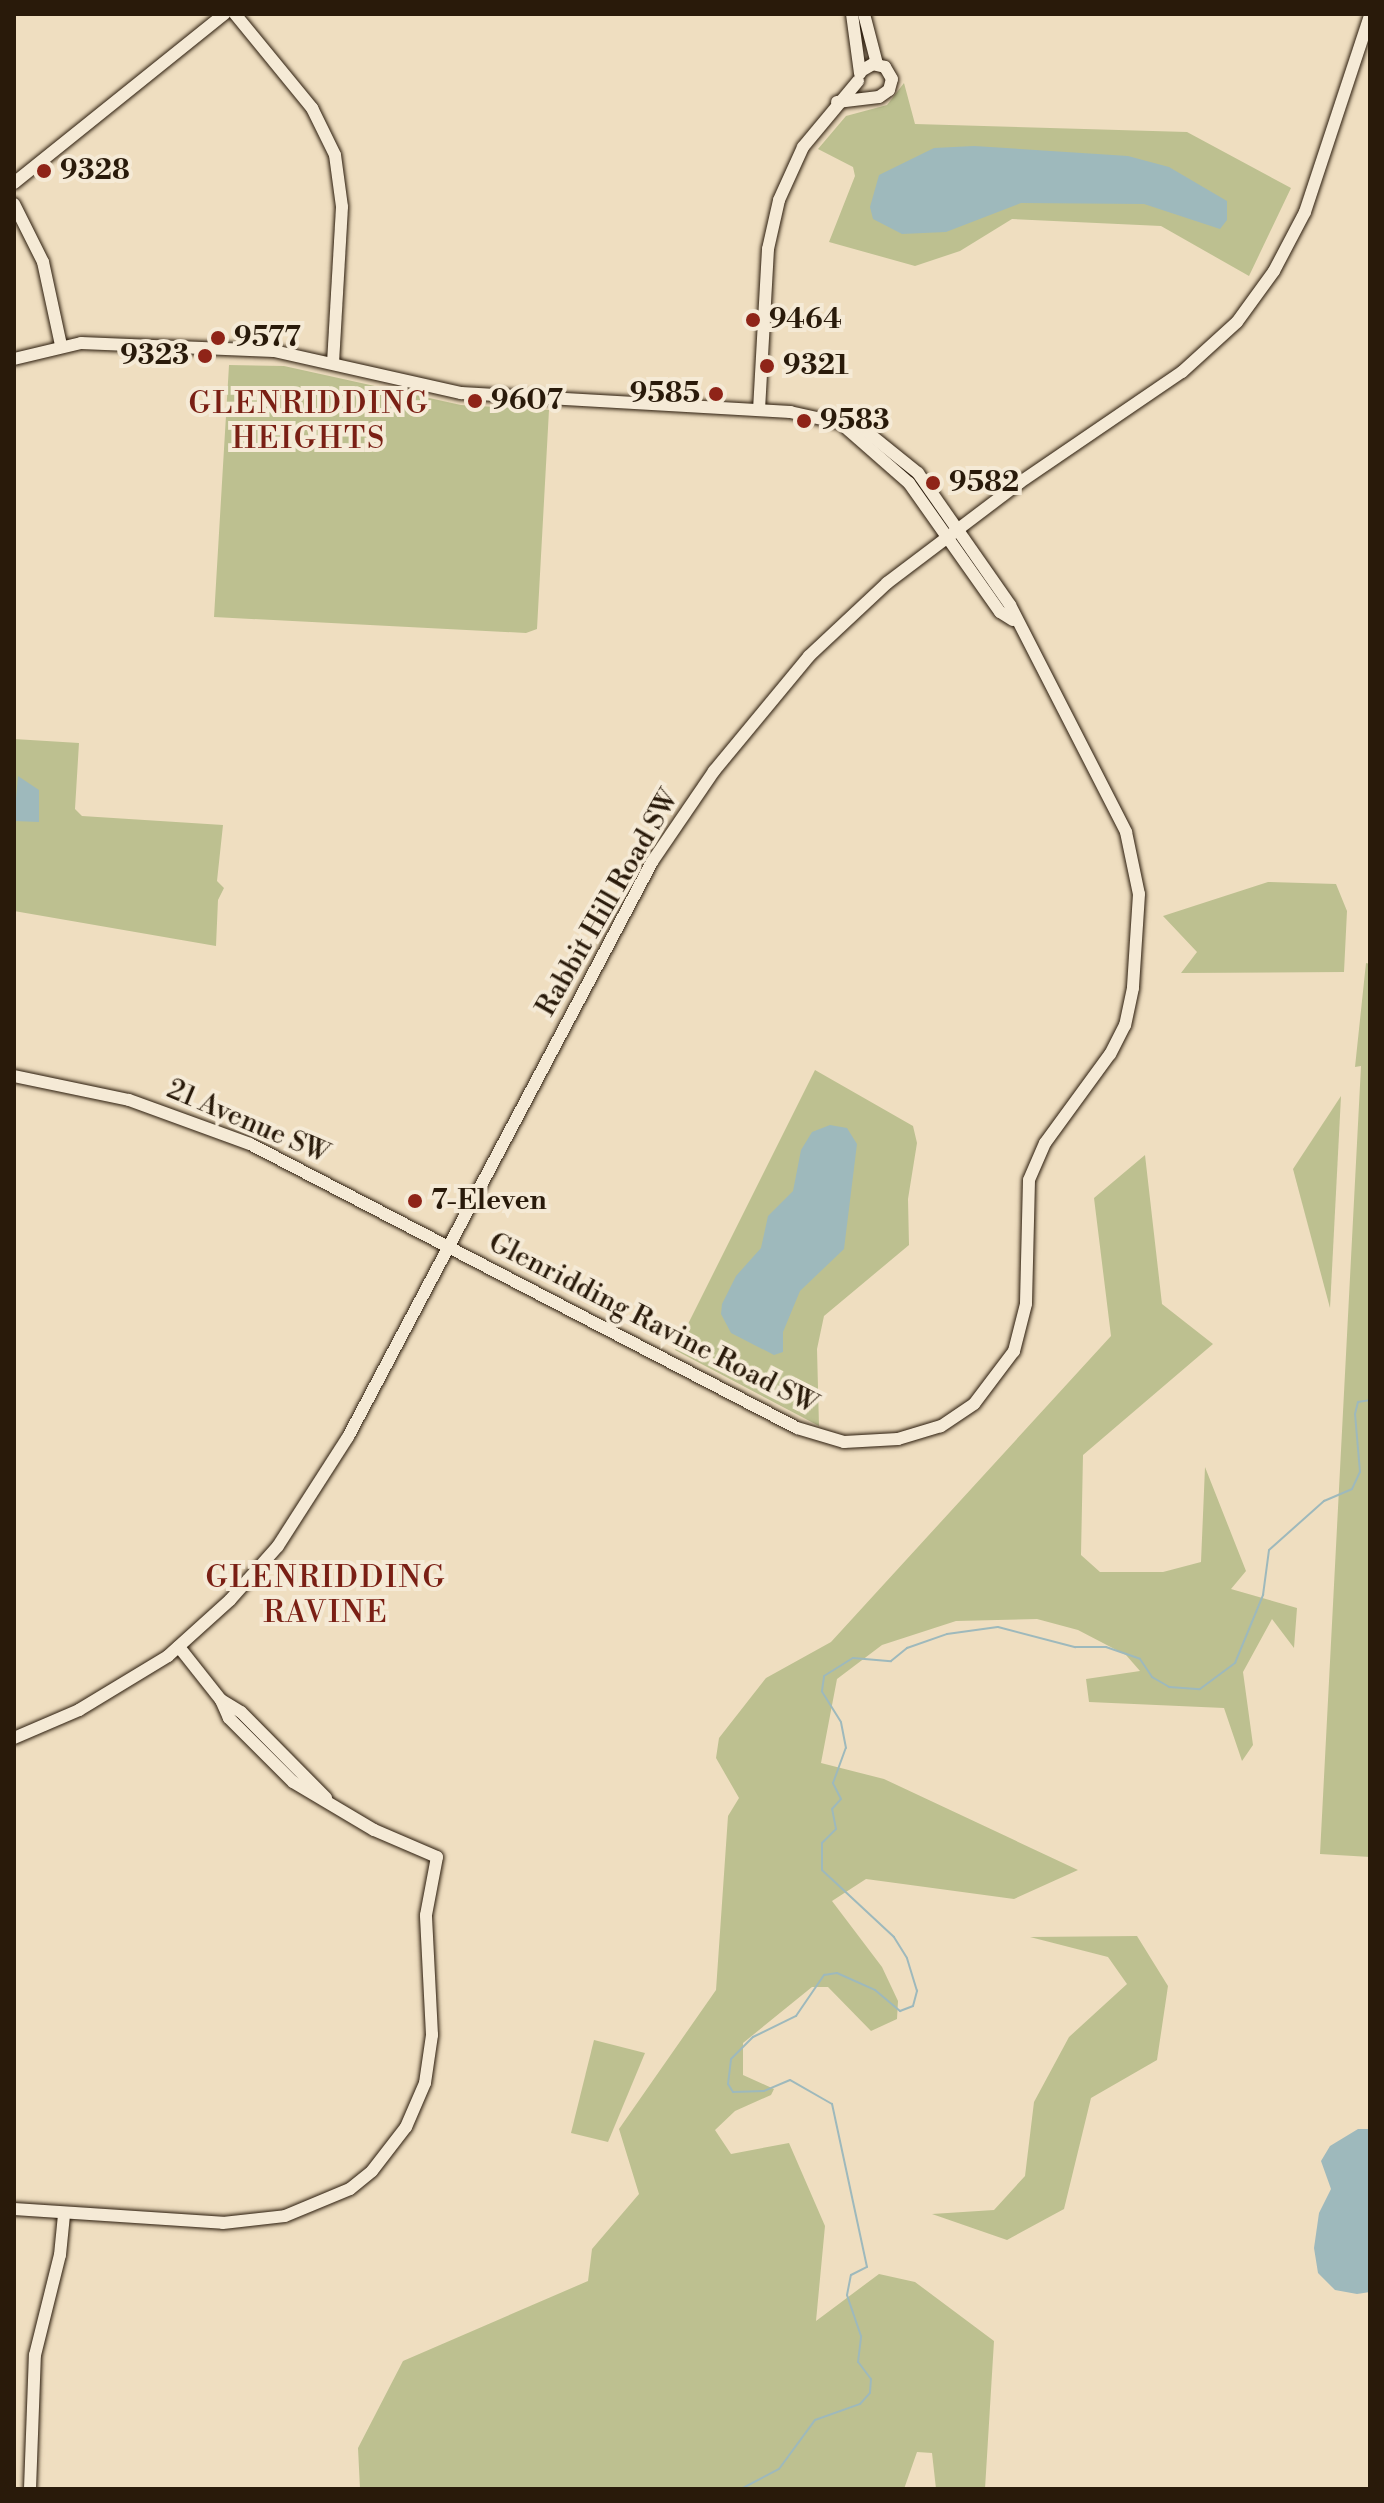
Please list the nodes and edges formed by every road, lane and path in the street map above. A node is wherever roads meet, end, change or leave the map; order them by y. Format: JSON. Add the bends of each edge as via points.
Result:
{"nodes":[{"id":1,"x":224,"y":14,"type":"edge"},
{"id":2,"x":235,"y":14,"type":"edge"},
{"id":3,"x":852,"y":14,"type":"edge"},
{"id":4,"x":864,"y":14,"type":"edge"},
{"id":5,"x":1370,"y":15,"type":"edge"},
{"id":6,"x":877,"y":64,"type":"junction"},
{"id":7,"x":860,"y":76,"type":"junction"},
{"id":8,"x":870,"y":97,"type":"junction"},
{"id":9,"x":837,"y":102,"type":"junction"},
{"id":10,"x":14,"y":183,"type":"edge"},
{"id":11,"x":14,"y":204,"type":"edge"},
{"id":12,"x":61,"y":345,"type":"junction"},
{"id":13,"x":14,"y":359,"type":"edge"},
{"id":14,"x":333,"y":361,"type":"junction"},
{"id":15,"x":759,"y":410,"type":"junction"},
{"id":16,"x":812,"y":414,"type":"junction"},
{"id":17,"x":959,"y":527,"type":"junction"},
{"id":18,"x":948,"y":536,"type":"junction"},
{"id":19,"x":1013,"y":620,"type":"junction"},
{"id":20,"x":14,"y":1076,"type":"edge"},
{"id":21,"x":450,"y":1246,"type":"junction"},
{"id":22,"x":179,"y":1647,"type":"junction"},
{"id":23,"x":14,"y":1738,"type":"edge"},
{"id":24,"x":14,"y":2209,"type":"edge"},
{"id":25,"x":64,"y":2215,"type":"junction"},
{"id":26,"x":30,"y":2489,"type":"edge"}],
"edges":[{"from":1,"to":10,"type":"street"},
{"from":2,"to":14,"type":"street","via":[[319,118],[338,166],[342,207]]},
{"from":3,"to":7,"type":"street"},
{"from":4,"to":6,"type":"street"},
{"from":5,"to":17,"type":"street","name":"Rabbit Hill Road SW","via":[[1305,212],[1247,309],[1182,372]]},
{"from":6,"to":7,"type":"street"},
{"from":6,"to":8,"type":"street","via":[[889,72],[891,85],[885,95]]},
{"from":7,"to":8,"type":"street"},
{"from":7,"to":9,"type":"street"},
{"from":8,"to":9,"type":"street"},
{"from":9,"to":15,"type":"street","via":[[803,147],[773,222]]},
{"from":11,"to":12,"type":"street","via":[[43,262]]},
{"from":12,"to":13,"type":"street"},
{"from":12,"to":14,"type":"street","via":[[251,350]]},
{"from":14,"to":15,"type":"street","via":[[478,395]]},
{"from":15,"to":16,"type":"street"},
{"from":16,"to":17,"type":"street","via":[[849,423],[889,446],[918,473]]},
{"from":16,"to":18,"type":"street","via":[[844,427],[890,463]]},
{"from":17,"to":18,"type":"street","name":"Rabbit Hill Road SW"},
{"from":17,"to":19,"type":"street","via":[[1010,605]]},
{"from":18,"to":19,"type":"street","via":[[1000,612]]},
{"from":18,"to":21,"type":"street","name":"Rabbit Hill Road SW","via":[[809,656],[714,771],[652,862]]},
{"from":19,"to":21,"type":"street","name":"Glenridding Ravine Road SW","via":[[1043,666],[1120,820],[1133,854],[1139,894],[1128,1015],[1110,1054],[1058,1123],[1034,1166],[1025,1210],[1027,1290],[1021,1330],[1009,1360],[983,1395],[959,1415],[919,1434],[878,1442],[829,1440],[790,1425]]},
{"from":20,"to":21,"type":"street","name":"21 Avenue SW","via":[[129,1100],[207,1126],[279,1157]]},
{"from":21,"to":22,"type":"street","name":"Rabbit Hill Road SW","via":[[318,1489],[262,1566]]},
{"from":22,"to":23,"type":"street","name":"Rabbit Hill Road SW","via":[[107,1695]]},
{"from":22,"to":25,"type":"street","via":[[229,1718],[309,1795],[437,1857],[426,1915],[429,2066],[415,2112],[372,2171],[315,2206],[253,2222]]},
{"from":24,"to":25,"type":"street"},
{"from":25,"to":26,"type":"street","via":[[60,2255],[35,2355]]}]}
